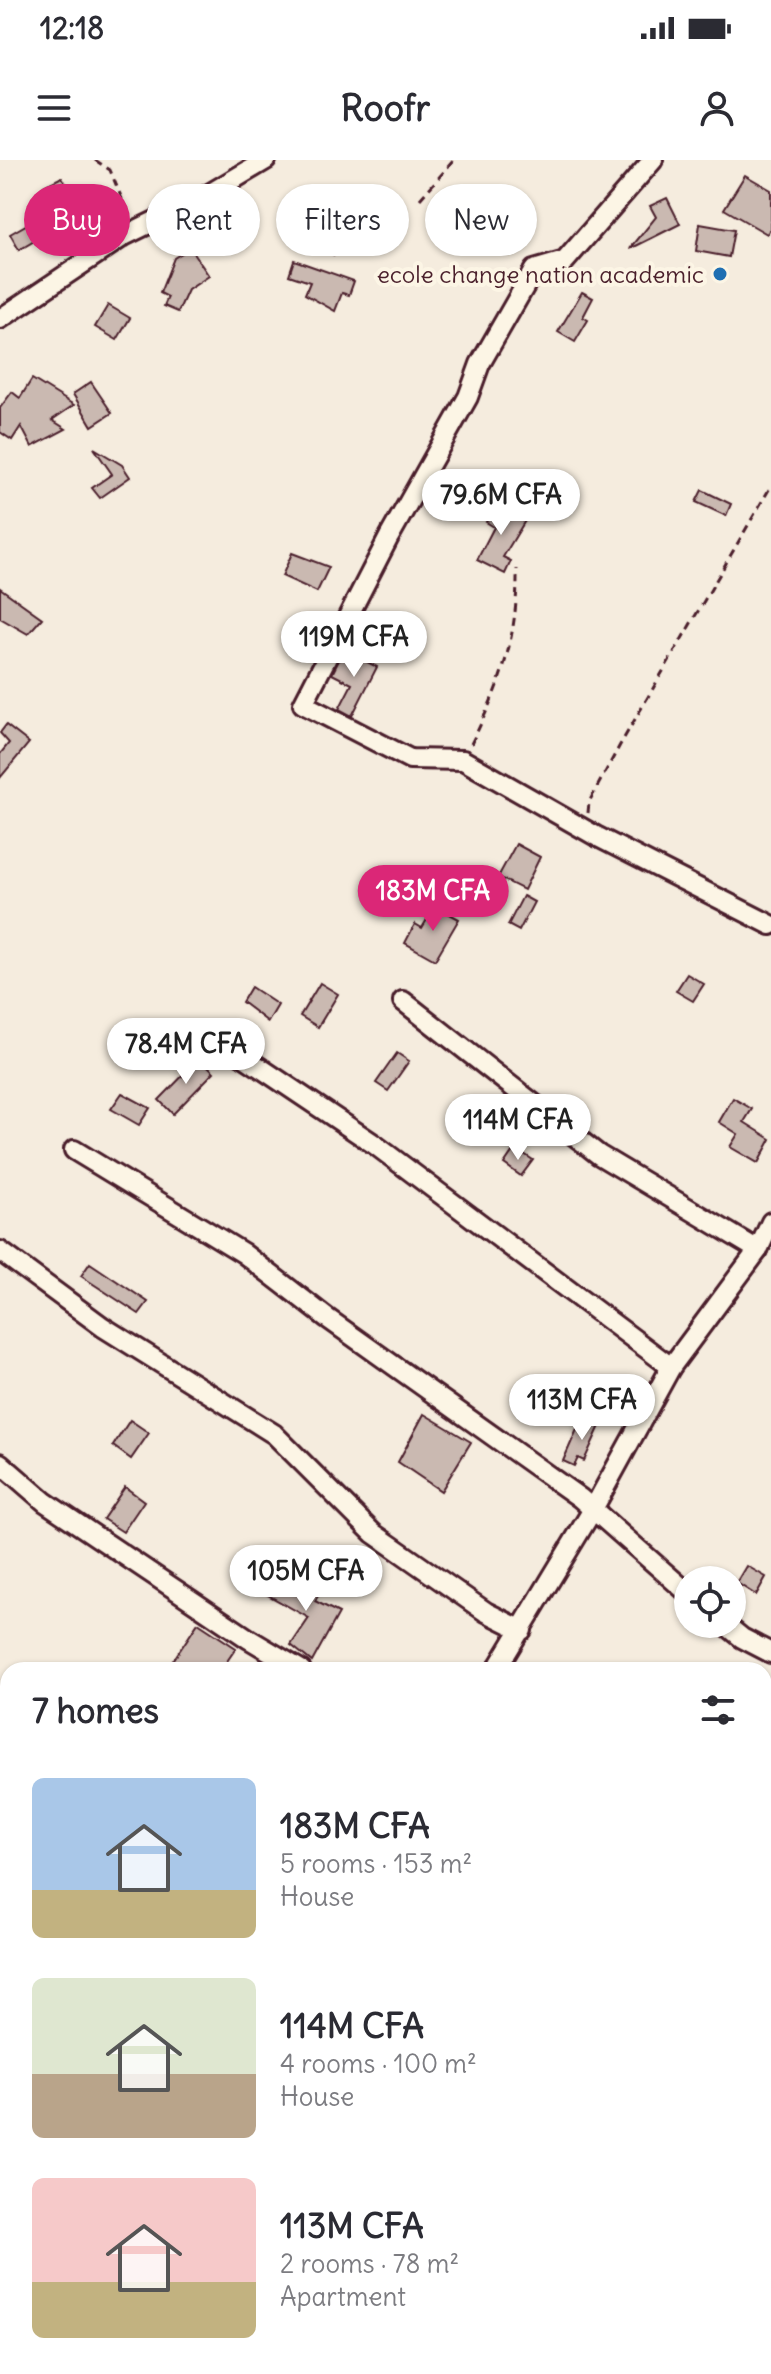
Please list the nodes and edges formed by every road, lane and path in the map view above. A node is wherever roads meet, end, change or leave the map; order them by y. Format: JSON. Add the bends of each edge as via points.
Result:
{"nodes":[{"id":1,"x":95,"y":160,"type":"edge"},
{"id":2,"x":266,"y":160,"type":"edge"},
{"id":3,"x":454,"y":160,"type":"edge"},
{"id":4,"x":653,"y":160,"type":"edge"},
{"id":5,"x":117,"y":184,"type":"edge"},
{"id":6,"x":420,"y":199,"type":"dead end"},
{"id":7,"x":130,"y":233,"type":"edge"},
{"id":8,"x":94,"y":256,"type":"edge"},
{"id":9,"x":0,"y":319,"type":"edge"},
{"id":10,"x":771,"y":486,"type":"edge"},
{"id":11,"x":517,"y":569,"type":"dead end"},
{"id":12,"x":463,"y":760,"type":"junction"},
{"id":13,"x":596,"y":836,"type":"junction"},
{"id":14,"x":771,"y":925,"type":"edge"},
{"id":15,"x":403,"y":1001,"type":"dead end"},
{"id":16,"x":210,"y":1034,"type":"dead end"},
{"id":17,"x":74,"y":1150,"type":"dead end"},
{"id":18,"x":771,"y":1222,"type":"edge"},
{"id":19,"x":758,"y":1250,"type":"junction"},
{"id":20,"x":0,"y":1251,"type":"edge"},
{"id":21,"x":671,"y":1367,"type":"junction"},
{"id":22,"x":0,"y":1463,"type":"edge"},
{"id":23,"x":592,"y":1511,"type":"junction"},
{"id":24,"x":674,"y":1581,"type":"edge"},
{"id":25,"x":522,"y":1630,"type":"junction"},
{"id":26,"x":742,"y":1638,"type":"edge"},
{"id":27,"x":771,"y":1653,"type":"edge"},
{"id":28,"x":288,"y":1662,"type":"edge"},
{"id":29,"x":501,"y":1662,"type":"edge"}],
"edges":[{"from":1,"to":5,"type":"path","via":[[110,170]]},
{"from":2,"to":7,"type":"street"},
{"from":3,"to":6,"type":"path"},
{"from":4,"to":12,"type":"street","via":[[565,261],[534,270],[303,704],[410,759]]},
{"from":8,"to":9,"type":"street"},
{"from":10,"to":13,"type":"path","via":[[589,802]]},
{"from":11,"to":12,"type":"path","via":[[518,612],[505,670]]},
{"from":12,"to":13,"type":"street"},
{"from":13,"to":14,"type":"street"},
{"from":15,"to":19,"type":"street","via":[[599,1155]]},
{"from":16,"to":21,"type":"street","via":[[374,1144]]},
{"from":17,"to":23,"type":"street","via":[[243,1253]]},
{"from":18,"to":19,"type":"street"},
{"from":19,"to":21,"type":"street"},
{"from":20,"to":25,"type":"street","via":[[103,1327],[274,1434],[373,1533],[486,1612]]},
{"from":21,"to":23,"type":"street"},
{"from":22,"to":28,"type":"street","via":[[45,1502]]},
{"from":23,"to":24,"type":"street"},
{"from":23,"to":25,"type":"street"},
{"from":25,"to":29,"type":"street"},
{"from":26,"to":27,"type":"street"}]}
